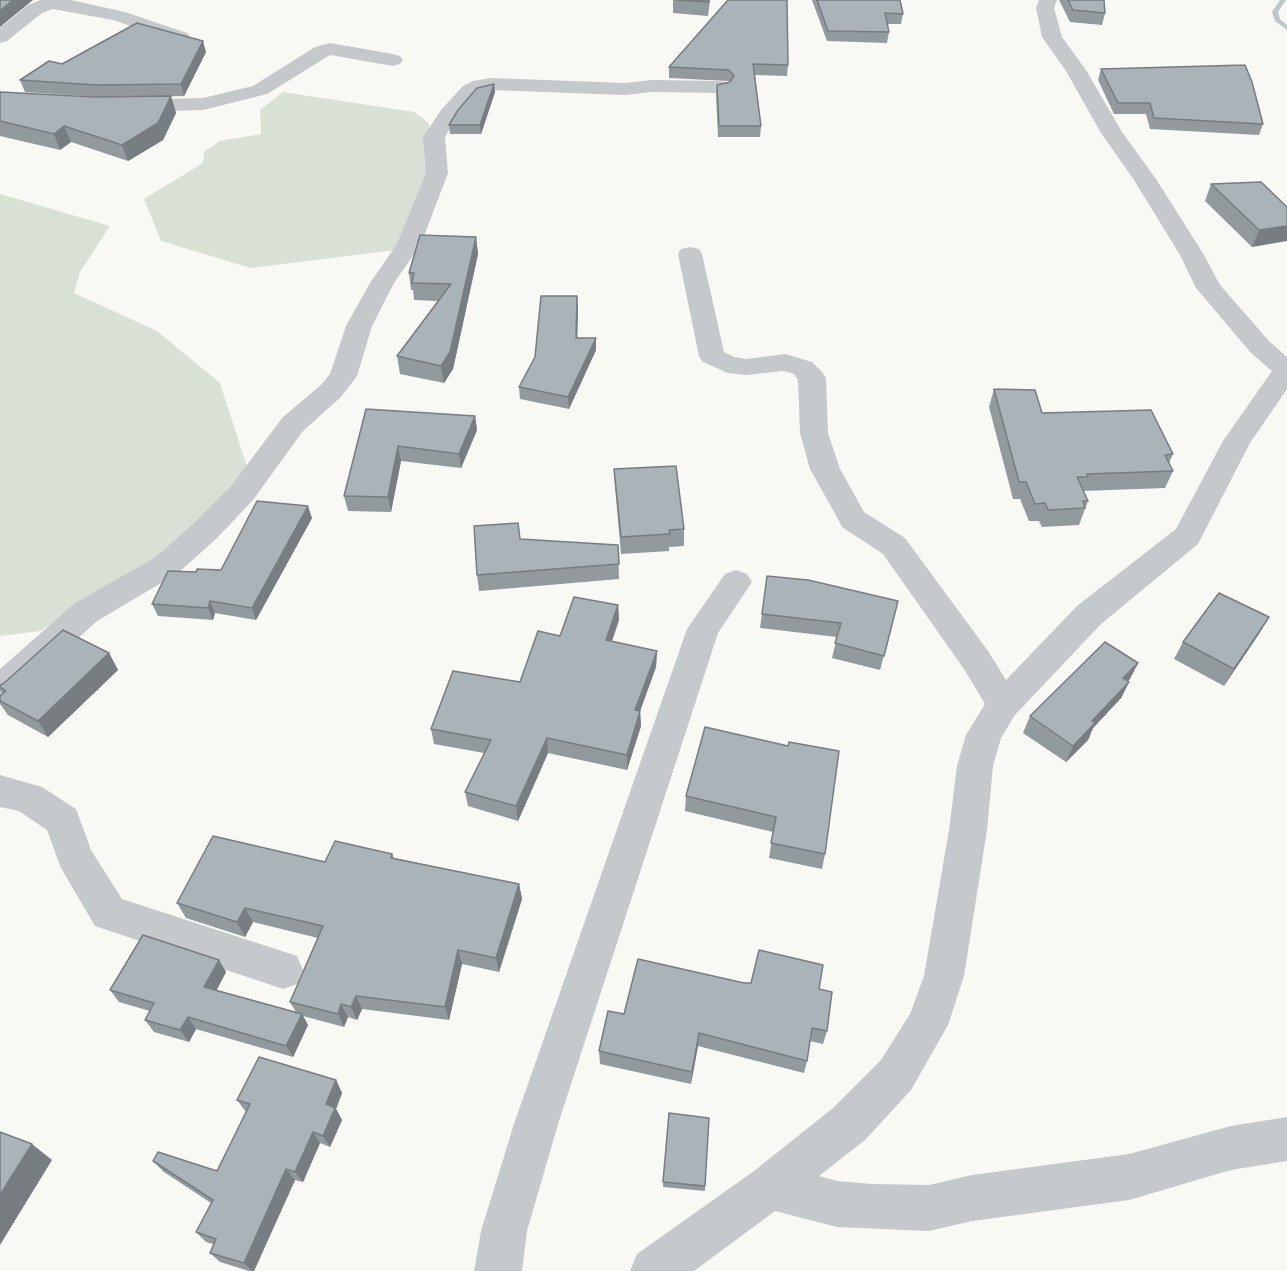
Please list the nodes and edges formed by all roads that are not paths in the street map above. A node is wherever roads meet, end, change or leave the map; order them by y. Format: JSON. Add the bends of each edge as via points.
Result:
{"nodes":[{"id":1,"x":1048,"y":0,"type":"edge"},
{"id":2,"x":0,"y":37,"type":"edge"},
{"id":3,"x":180,"y":37,"type":"edge"},
{"id":4,"x":393,"y":60,"type":"dead end"},
{"id":5,"x":721,"y":87,"type":"edge"},
{"id":6,"x":111,"y":105,"type":"edge"},
{"id":7,"x":690,"y":254,"type":"dead end"},
{"id":8,"x":1286,"y":369,"type":"edge"},
{"id":9,"x":736,"y":582,"type":"dead end"},
{"id":10,"x":0,"y":689,"type":"edge"},
{"id":11,"x":1003,"y":705,"type":"junction"},
{"id":12,"x":0,"y":791,"type":"edge"},
{"id":13,"x":283,"y":970,"type":"dead end"},
{"id":14,"x":1287,"y":1139,"type":"edge"},
{"id":15,"x":770,"y":1187,"type":"junction"},
{"id":16,"x":498,"y":1271,"type":"edge"},
{"id":17,"x":654,"y":1271,"type":"edge"}],
"edges":[{"from":1,"to":8,"type":"street","via":[[1045,8],[1052,37],[1145,179],[1209,288],[1260,347]]},
{"from":2,"to":3,"type":"street","via":[[35,9],[50,3],[118,16]]},
{"from":4,"to":6,"type":"street","via":[[330,49],[260,90],[233,99],[203,104]]},
{"from":5,"to":10,"type":"street","via":[[625,89],[491,84],[470,90],[434,137],[437,173],[409,244],[359,326],[343,376],[293,424],[242,493],[205,531],[167,565],[86,612]]},
{"from":7,"to":11,"type":"street","via":[[712,356],[746,367],[785,362],[803,368],[812,378],[814,433],[825,470],[853,519],[894,546],[976,660]]},
{"from":8,"to":11,"type":"street","via":[[1237,441],[1187,536],[1089,615]]},
{"from":9,"to":16,"type":"street","via":[[703,629],[536,1124],[504,1231]]},
{"from":11,"to":15,"type":"street","via":[[984,735],[975,766],[944,976],[927,1025],[896,1075],[856,1116]]},
{"from":12,"to":13,"type":"street","via":[[29,798],[63,820],[74,856],[109,913]]},
{"from":14,"to":15,"type":"street","via":[[1231,1148],[1129,1177],[972,1198],[930,1208],[837,1204]]},
{"from":15,"to":17,"type":"street"}]}
